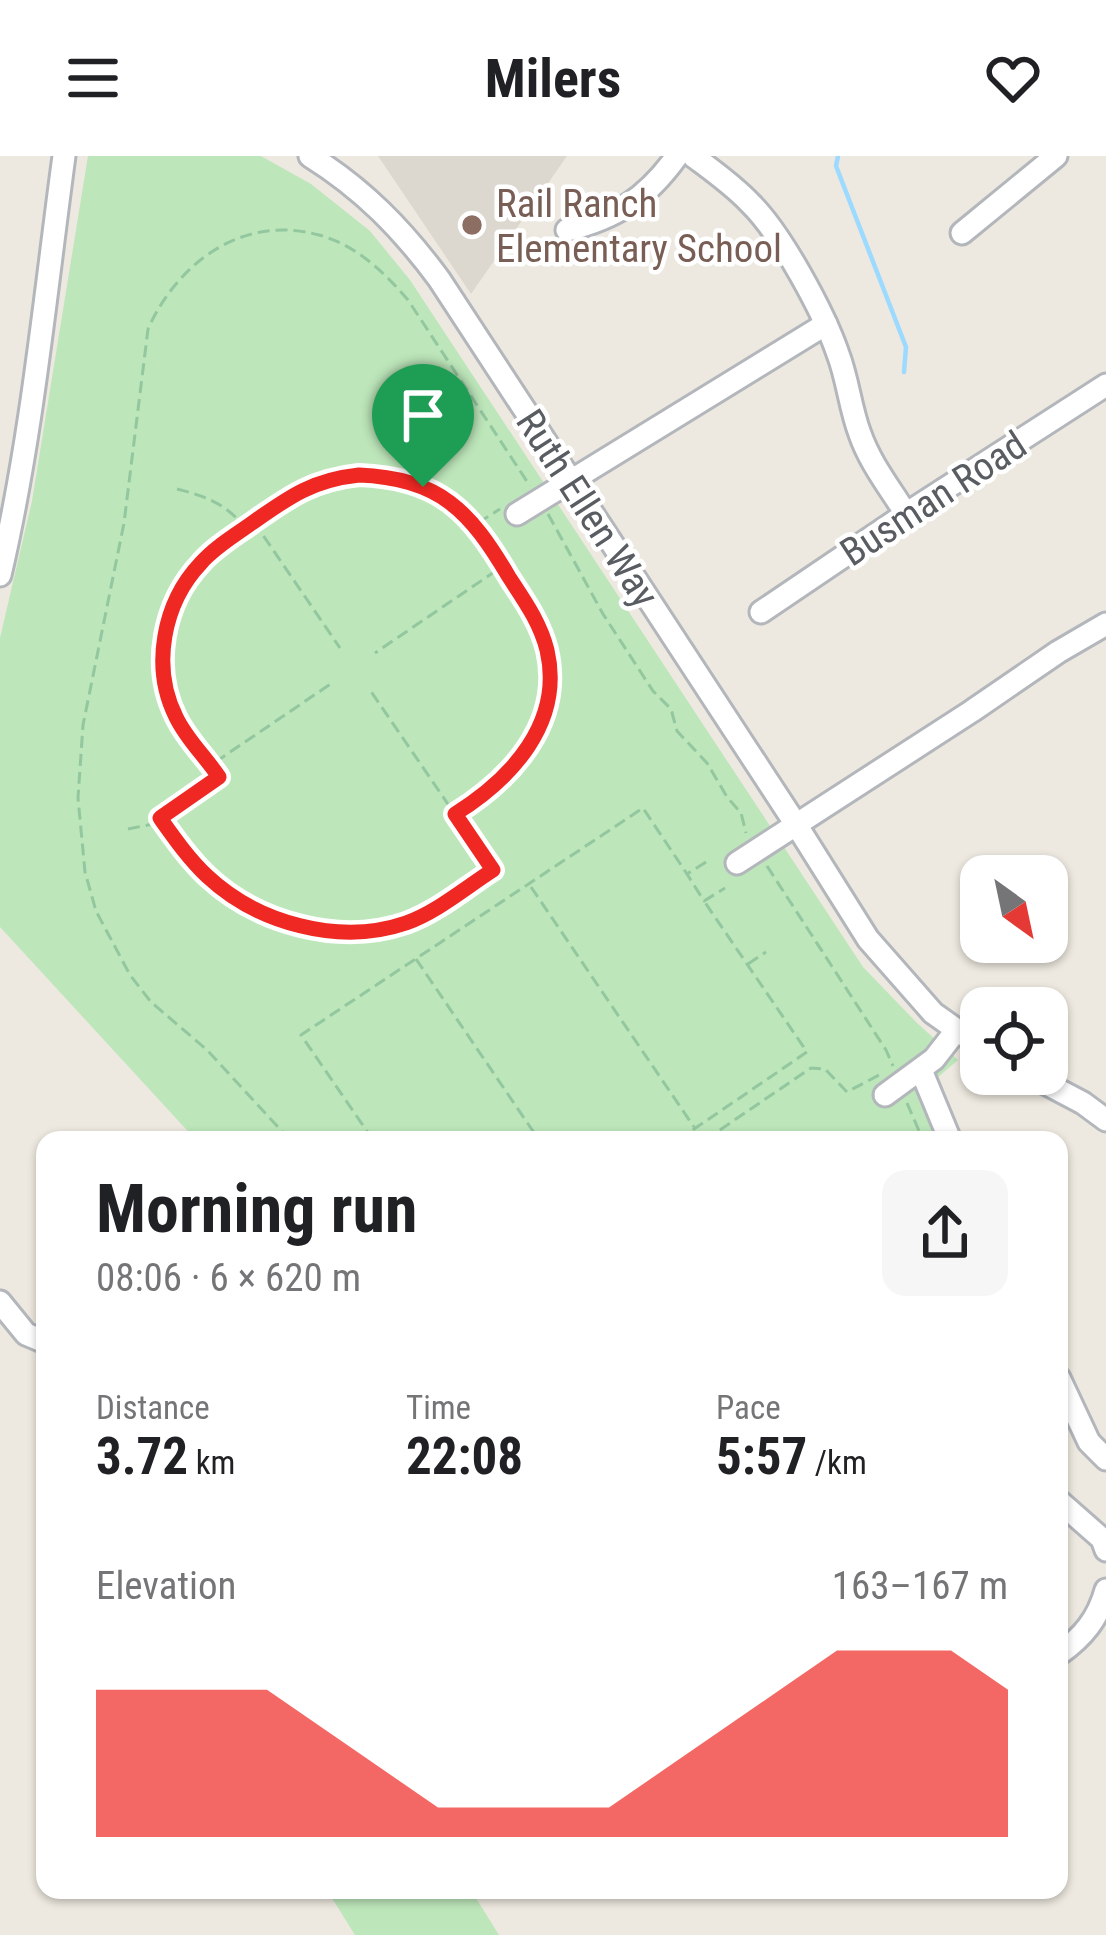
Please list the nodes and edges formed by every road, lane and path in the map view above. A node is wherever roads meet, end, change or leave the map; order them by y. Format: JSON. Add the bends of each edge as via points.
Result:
{"nodes":[{"id":1,"x":64,"y":156,"type":"edge"},
{"id":2,"x":310,"y":156,"type":"edge"},
{"id":3,"x":677,"y":156,"type":"edge"},
{"id":4,"x":693,"y":156,"type":"edge"},
{"id":5,"x":1056,"y":156,"type":"edge"},
{"id":6,"x":566,"y":230,"type":"dead end"},
{"id":7,"x":962,"y":233,"type":"dead end"},
{"id":8,"x":826,"y":324,"type":"junction"},
{"id":9,"x":1106,"y":385,"type":"edge"},
{"id":10,"x":571,"y":482,"type":"junction"},
{"id":11,"x":177,"y":489,"type":"dead end"},
{"id":12,"x":539,"y":500,"type":"junction"},
{"id":13,"x":492,"y":514,"type":"dead end"},
{"id":14,"x":517,"y":514,"type":"dead end"},
{"id":15,"x":905,"y":514,"type":"junction"},
{"id":16,"x":254,"y":522,"type":"junction"},
{"id":17,"x":476,"y":524,"type":"junction"},
{"id":18,"x":245,"y":528,"type":"junction"},
{"id":19,"x":503,"y":566,"type":"junction"},
{"id":20,"x":0,"y":575,"type":"edge"},
{"id":21,"x":761,"y":611,"type":"dead end"},
{"id":22,"x":1106,"y":624,"type":"edge"},
{"id":23,"x":153,"y":626,"type":"dead end"},
{"id":24,"x":166,"y":629,"type":"junction"},
{"id":25,"x":340,"y":647,"type":"dead end"},
{"id":26,"x":375,"y":653,"type":"dead end"},
{"id":27,"x":332,"y":683,"type":"dead end"},
{"id":28,"x":370,"y":690,"type":"dead end"},
{"id":29,"x":211,"y":765,"type":"junction"},
{"id":30,"x":455,"y":814,"type":"junction"},
{"id":31,"x":160,"y":818,"type":"junction"},
{"id":32,"x":796,"y":826,"type":"junction"},
{"id":33,"x":128,"y":829,"type":"dead end"},
{"id":34,"x":747,"y":857,"type":"junction"},
{"id":35,"x":706,"y":862,"type":"dead end"},
{"id":36,"x":687,"y":874,"type":"junction"},
{"id":37,"x":529,"y":884,"type":"junction"},
{"id":38,"x":725,"y":888,"type":"dead end"},
{"id":39,"x":704,"y":901,"type":"junction"},
{"id":40,"x":766,"y":952,"type":"dead end"},
{"id":41,"x":416,"y":959,"type":"junction"},
{"id":42,"x":748,"y":964,"type":"junction"},
{"id":43,"x":955,"y":1031,"type":"junction"},
{"id":44,"x":960,"y":1034,"type":"edge"},
{"id":45,"x":921,"y":1070,"type":"junction"},
{"id":46,"x":892,"y":1090,"type":"joint"},
{"id":47,"x":1067,"y":1095,"type":"edge"},
{"id":48,"x":1106,"y":1120,"type":"edge"},
{"id":49,"x":695,"y":1128,"type":"junction"},
{"id":50,"x":282,"y":1131,"type":"edge"},
{"id":51,"x":367,"y":1131,"type":"edge"},
{"id":52,"x":533,"y":1131,"type":"edge"},
{"id":53,"x":691,"y":1131,"type":"edge"},
{"id":54,"x":718,"y":1131,"type":"edge"},
{"id":55,"x":917,"y":1131,"type":"edge"},
{"id":56,"x":946,"y":1131,"type":"edge"},
{"id":57,"x":0,"y":1302,"type":"edge"},
{"id":58,"x":36,"y":1338,"type":"edge"},
{"id":59,"x":1068,"y":1397,"type":"edge"},
{"id":60,"x":1106,"y":1459,"type":"edge"},
{"id":61,"x":1068,"y":1509,"type":"edge"},
{"id":62,"x":1106,"y":1550,"type":"edge"},
{"id":63,"x":1106,"y":1590,"type":"edge"},
{"id":64,"x":1068,"y":1647,"type":"edge"}],
"edges":[{"from":1,"to":20,"type":"street"},
{"from":2,"to":10,"type":"street","name":"Ruth Ellen Way","via":[[408,238]]},
{"from":3,"to":6,"type":"street","via":[[640,199]]},
{"from":4,"to":8,"type":"street","via":[[754,205]]},
{"from":5,"to":7,"type":"street"},
{"from":8,"to":10,"type":"street"},
{"from":8,"to":15,"type":"street","via":[[859,434]]},
{"from":9,"to":15,"type":"street","name":"Busman Road"},
{"from":10,"to":12,"type":"street"},
{"from":10,"to":32,"type":"street","name":"Ruth Ellen Way"},
{"from":11,"to":18,"type":"path","via":[[211,498]]},
{"from":12,"to":14,"type":"street"},
{"from":12,"to":34,"type":"path","via":[[603,614],[671,709],[677,731],[741,813]]},
{"from":12,"to":50,"type":"path","via":[[408,300],[344,245],[292,231],[234,240],[186,269],[148,329],[124,523],[83,725],[85,872],[130,975]]},
{"from":13,"to":17,"type":"path"},
{"from":15,"to":21,"type":"street","name":"Busman Road"},
{"from":16,"to":17,"type":"path","via":[[309,486],[359,475],[423,487]]},
{"from":16,"to":18,"type":"path"},
{"from":16,"to":25,"type":"path"},
{"from":17,"to":19,"type":"path"},
{"from":18,"to":24,"type":"path","via":[[189,577]]},
{"from":19,"to":26,"type":"path"},
{"from":19,"to":30,"type":"path","via":[[542,634],[548,691],[522,758]]},
{"from":22,"to":32,"type":"street"},
{"from":23,"to":24,"type":"path"},
{"from":24,"to":29,"type":"path","via":[[170,704]]},
{"from":27,"to":29,"type":"path"},
{"from":28,"to":30,"type":"path"},
{"from":29,"to":31,"type":"path","via":[[219,777]]},
{"from":30,"to":31,"type":"path","via":[[493,870],[410,922],[361,931],[302,926],[249,906],[191,861]]},
{"from":31,"to":33,"type":"path"},
{"from":32,"to":34,"type":"street"},
{"from":32,"to":43,"type":"street","name":"Ruth Ellen Way","via":[[868,939]]},
{"from":34,"to":54,"type":"path","via":[[893,1067],[849,1092],[811,1068]]},
{"from":35,"to":36,"type":"path"},
{"from":36,"to":37,"type":"path","via":[[644,808]]},
{"from":36,"to":39,"type":"path"},
{"from":37,"to":41,"type":"path"},
{"from":37,"to":49,"type":"path"},
{"from":38,"to":39,"type":"path"},
{"from":39,"to":42,"type":"path"},
{"from":40,"to":42,"type":"path"},
{"from":41,"to":51,"type":"path","via":[[301,1035]]},
{"from":41,"to":52,"type":"path"},
{"from":42,"to":49,"type":"path","via":[[807,1052]]},
{"from":43,"to":44,"type":"street","name":"Ruth Ellen Way"},
{"from":43,"to":45,"type":"street"},
{"from":45,"to":46,"type":"street"},
{"from":45,"to":56,"type":"street"},
{"from":46,"to":55,"type":"path"},
{"from":47,"to":48,"type":"street"},
{"from":49,"to":53,"type":"path"},
{"from":57,"to":58,"type":"street"},
{"from":59,"to":60,"type":"street"},
{"from":61,"to":62,"type":"street"},
{"from":63,"to":64,"type":"street","via":[[1086,1632]]}]}
